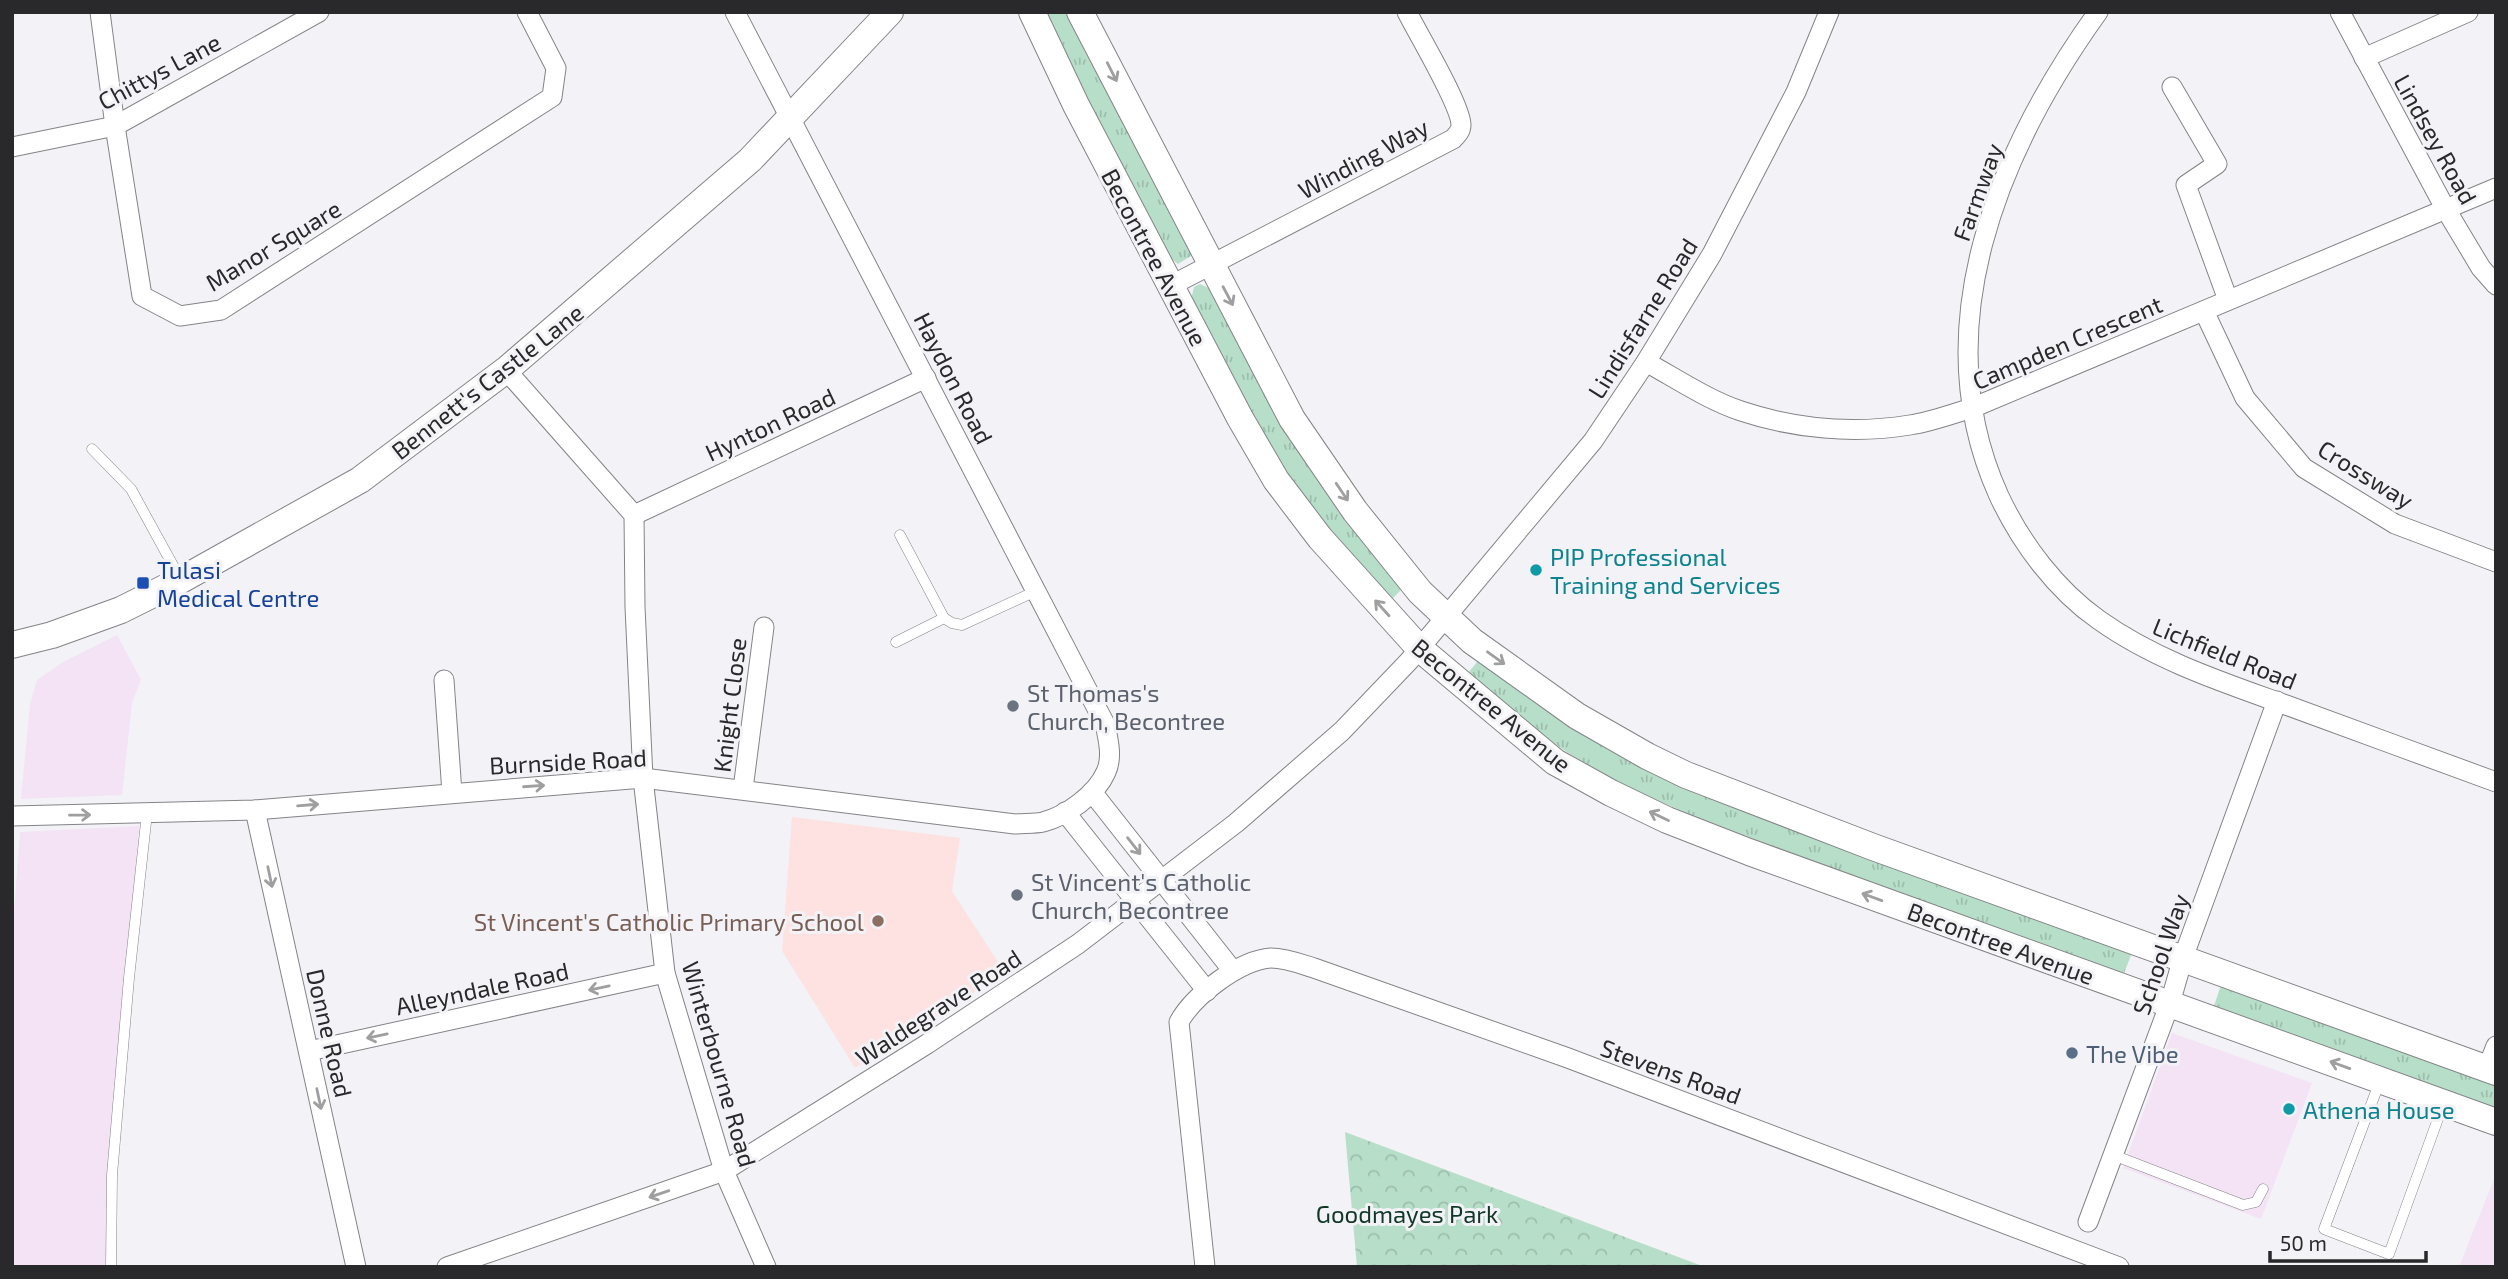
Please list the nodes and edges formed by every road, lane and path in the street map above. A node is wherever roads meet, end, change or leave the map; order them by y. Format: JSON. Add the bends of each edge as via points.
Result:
{"nodes":[{"id":1,"x":100,"y":12,"type":"edge"},
{"id":2,"x":319,"y":12,"type":"edge"},
{"id":3,"x":527,"y":12,"type":"edge"},
{"id":4,"x":735,"y":12,"type":"edge"},
{"id":5,"x":890,"y":12,"type":"edge"},
{"id":6,"x":1032,"y":12,"type":"edge"},
{"id":7,"x":1080,"y":12,"type":"edge"},
{"id":8,"x":1406,"y":12,"type":"edge"},
{"id":9,"x":1829,"y":12,"type":"edge"},
{"id":10,"x":2098,"y":12,"type":"edge"},
{"id":11,"x":2340,"y":12,"type":"edge"},
{"id":12,"x":2468,"y":12,"type":"edge"},
{"id":13,"x":2364,"y":58,"type":"junction"},
{"id":14,"x":2172,"y":88,"type":"dead end"},
{"id":15,"x":790,"y":119,"type":"junction"},
{"id":16,"x":115,"y":126,"type":"junction"},
{"id":17,"x":12,"y":147,"type":"edge"},
{"id":18,"x":2496,"y":188,"type":"edge"},
{"id":19,"x":2445,"y":208,"type":"junction"},
{"id":20,"x":1211,"y":264,"type":"junction"},
{"id":21,"x":2496,"y":285,"type":"edge"},
{"id":22,"x":1170,"y":286,"type":"junction"},
{"id":23,"x":2228,"y":300,"type":"junction"},
{"id":24,"x":2204,"y":311,"type":"junction"},
{"id":25,"x":1646,"y":362,"type":"junction"},
{"id":26,"x":506,"y":370,"type":"junction"},
{"id":27,"x":926,"y":378,"type":"junction"},
{"id":28,"x":1972,"y":408,"type":"junction"},
{"id":29,"x":92,"y":449,"type":"dead end"},
{"id":30,"x":634,"y":515,"type":"junction"},
{"id":31,"x":900,"y":534,"type":"dead end"},
{"id":32,"x":2496,"y":562,"type":"edge"},
{"id":33,"x":181,"y":580,"type":"junction"},
{"id":34,"x":1035,"y":591,"type":"junction"},
{"id":35,"x":1446,"y":617,"type":"junction"},
{"id":36,"x":944,"y":618,"type":"junction"},
{"id":37,"x":764,"y":627,"type":"dead end"},
{"id":38,"x":896,"y":642,"type":"dead end"},
{"id":39,"x":12,"y":645,"type":"edge"},
{"id":40,"x":1419,"y":648,"type":"junction"},
{"id":41,"x":444,"y":680,"type":"dead end"},
{"id":42,"x":2277,"y":701,"type":"junction"},
{"id":43,"x":1106,"y":772,"type":"joint"},
{"id":44,"x":643,"y":778,"type":"junction"},
{"id":45,"x":2496,"y":782,"type":"edge"},
{"id":46,"x":743,"y":789,"type":"junction"},
{"id":47,"x":1092,"y":792,"type":"junction"},
{"id":48,"x":452,"y":793,"type":"junction"},
{"id":49,"x":255,"y":810,"type":"junction"},
{"id":50,"x":147,"y":813,"type":"junction"},
{"id":51,"x":1065,"y":813,"type":"junction"},
{"id":52,"x":12,"y":816,"type":"edge"},
{"id":53,"x":1161,"y":880,"type":"junction"},
{"id":54,"x":1135,"y":900,"type":"junction"},
{"id":55,"x":2183,"y":958,"type":"junction"},
{"id":56,"x":1233,"y":971,"type":"junction"},
{"id":57,"x":666,"y":973,"type":"junction"},
{"id":58,"x":1207,"y":991,"type":"junction"},
{"id":59,"x":2170,"y":1003,"type":"junction"},
{"id":60,"x":309,"y":1051,"type":"junction"},
{"id":61,"x":2493,"y":1062,"type":"edge"},
{"id":62,"x":2380,"y":1080,"type":"junction"},
{"id":63,"x":2444,"y":1103,"type":"junction"},
{"id":64,"x":2496,"y":1122,"type":"edge"},
{"id":65,"x":2113,"y":1155,"type":"junction"},
{"id":66,"x":724,"y":1171,"type":"junction"},
{"id":67,"x":2263,"y":1189,"type":"dead end"},
{"id":68,"x":2088,"y":1222,"type":"dead end"},
{"id":69,"x":111,"y":1267,"type":"edge"},
{"id":70,"x":356,"y":1267,"type":"edge"},
{"id":71,"x":447,"y":1267,"type":"edge"},
{"id":72,"x":766,"y":1267,"type":"edge"},
{"id":73,"x":1205,"y":1267,"type":"edge"},
{"id":74,"x":2119,"y":1267,"type":"edge"}],
"edges":[{"from":1,"to":16,"type":"street","name":"Manor Square"},
{"from":2,"to":16,"type":"street","name":"Chittys Lane"},
{"from":3,"to":16,"type":"street","name":"Manor Square","via":[[556,68],[552,97],[221,310],[180,316],[142,296]]},
{"from":4,"to":15,"type":"street","name":"Haydon Road"},
{"from":5,"to":15,"type":"street","name":"Bennett's Castle Lane"},
{"from":6,"to":22,"type":"street","name":"Becontree Avenue"},
{"from":7,"to":20,"type":"street","name":"Becontree Avenue","one_way":true},
{"from":8,"to":20,"type":"street","name":"Winding Way","via":[[1455,104],[1459,133]]},
{"from":9,"to":25,"type":"street","name":"Lindisfarne Road","via":[[1796,92],[1718,242]]},
{"from":10,"to":28,"type":"street","name":"Farmway","via":[[2041,101],[1989,218],[1968,325]]},
{"from":11,"to":13,"type":"street","name":"Lindsey Road"},
{"from":12,"to":13,"type":"street"},
{"from":13,"to":19,"type":"street","name":"Lindsey Road"},
{"from":14,"to":23,"type":"street","via":[[2217,164],[2186,185]]},
{"from":15,"to":26,"type":"street","name":"Bennett's Castle Lane","via":[[751,160]]},
{"from":15,"to":27,"type":"street","name":"Haydon Road"},
{"from":16,"to":17,"type":"street","name":"Chittys Lane"},
{"from":18,"to":19,"type":"street","name":"Campden Crescent"},
{"from":19,"to":21,"type":"street","name":"Lindsey Road"},
{"from":19,"to":23,"type":"street","name":"Campden Crescent"},
{"from":20,"to":22,"type":"street","name":"Winding Way"},
{"from":20,"to":35,"type":"street","name":"Becontree Avenue","one_way":true,"via":[[1292,419],[1355,511]]},
{"from":40,"to":22,"type":"street","name":"Becontree Avenue","one_way":true,"via":[[1320,538],[1276,480]]},
{"from":23,"to":24,"type":"street","name":"Campden Crescent"},
{"from":24,"to":28,"type":"street","name":"Campden Crescent"},
{"from":24,"to":32,"type":"street","name":"Crossway","via":[[2245,398],[2304,468],[2395,524]]},
{"from":25,"to":28,"type":"street","name":"Campden Crescent","via":[[1740,411],[1800,425],[1864,430],[1912,425]]},
{"from":25,"to":35,"type":"street","name":"Lindisfarne Road","via":[[1593,441]]},
{"from":26,"to":30,"type":"street"},
{"from":26,"to":33,"type":"street","name":"Bennett's Castle Lane","via":[[360,480]]},
{"from":27,"to":30,"type":"street","name":"Hynton Road"},
{"from":27,"to":34,"type":"street","name":"Haydon Road"},
{"from":28,"to":42,"type":"street","name":"Lichfield Road","via":[[1986,468],[2010,519],[2068,594],[2147,650]]},
{"from":29,"to":33,"type":"lane","via":[[131,489]]},
{"from":30,"to":44,"type":"street","name":"Winterbourne Road"},
{"from":31,"to":36,"type":"lane"},
{"from":33,"to":39,"type":"street","name":"Bennett's Castle Lane","via":[[121,610]]},
{"from":34,"to":36,"type":"lane","via":[[961,625]]},
{"from":34,"to":43,"type":"street","name":"Haydon Road","via":[[1105,724],[1110,750]]},
{"from":35,"to":40,"type":"street","name":"Waldegrave Road"},
{"from":35,"to":55,"type":"street","name":"Becontree Avenue","one_way":true,"via":[[1577,716],[1686,775]]},
{"from":36,"to":38,"type":"lane"},
{"from":37,"to":46,"type":"street","name":"Knight Close"},
{"from":40,"to":53,"type":"street","name":"Waldegrave Road","via":[[1342,731],[1236,823]]},
{"from":59,"to":40,"type":"street","name":"Becontree Avenue","one_way":true,"via":[[1655,815],[1555,762]]},
{"from":41,"to":48,"type":"street"},
{"from":42,"to":45,"type":"street","name":"Lichfield Road"},
{"from":42,"to":55,"type":"street","name":"School Way"},
{"from":43,"to":47,"type":"street","name":"Burnside Road"},
{"from":44,"to":46,"type":"street","name":"Burnside Road"},
{"from":48,"to":44,"type":"street","name":"Burnside Road","one_way":true},
{"from":44,"to":57,"type":"street","name":"Winterbourne Road"},
{"from":46,"to":51,"type":"street","name":"Burnside Road","via":[[1015,824],[1042,822]]},
{"from":47,"to":51,"type":"street","name":"Burnside Road"},
{"from":47,"to":53,"type":"street","one_way":true},
{"from":49,"to":48,"type":"street","name":"Burnside Road","one_way":true},
{"from":49,"to":50,"type":"street","name":"Burnside Road"},
{"from":49,"to":60,"type":"street","name":"Donne Road","one_way":true},
{"from":52,"to":50,"type":"street","name":"Burnside Road","one_way":true},
{"from":50,"to":69,"type":"lane","via":[[114,1150]]},
{"from":51,"to":54,"type":"street"},
{"from":53,"to":54,"type":"street","name":"Waldegrave Road"},
{"from":53,"to":56,"type":"street"},
{"from":54,"to":58,"type":"street"},
{"from":54,"to":66,"type":"street","name":"Waldegrave Road","via":[[1078,944],[927,1044]]},
{"from":55,"to":59,"type":"street","name":"School Way"},
{"from":55,"to":61,"type":"street","name":"Becontree Avenue"},
{"from":56,"to":58,"type":"street","name":"Stevens Road"},
{"from":56,"to":74,"type":"street","name":"Stevens Road","via":[[1273,958],[1314,968]]},
{"from":57,"to":60,"type":"street","name":"Alleyndale Road","one_way":true},
{"from":57,"to":66,"type":"street","name":"Winterbourne Road"},
{"from":58,"to":73,"type":"street","name":"Stevens Road","via":[[1179,1022]]},
{"from":62,"to":59,"type":"street","name":"Becontree Avenue","one_way":true},
{"from":59,"to":65,"type":"street","name":"School Way"},
{"from":60,"to":70,"type":"street","name":"Donne Road","one_way":true},
{"from":62,"to":63,"type":"street","name":"Becontree Avenue"},
{"from":62,"to":63,"type":"lane","via":[[2324,1229],[2389,1254]]},
{"from":63,"to":64,"type":"street","name":"Becontree Avenue"},
{"from":65,"to":67,"type":"lane","via":[[2244,1205],[2256,1202]]},
{"from":65,"to":68,"type":"street","name":"School Way"},
{"from":66,"to":71,"type":"street","name":"Waldegrave Road","one_way":true},
{"from":66,"to":72,"type":"street","name":"Winterbourne Road"}]}
